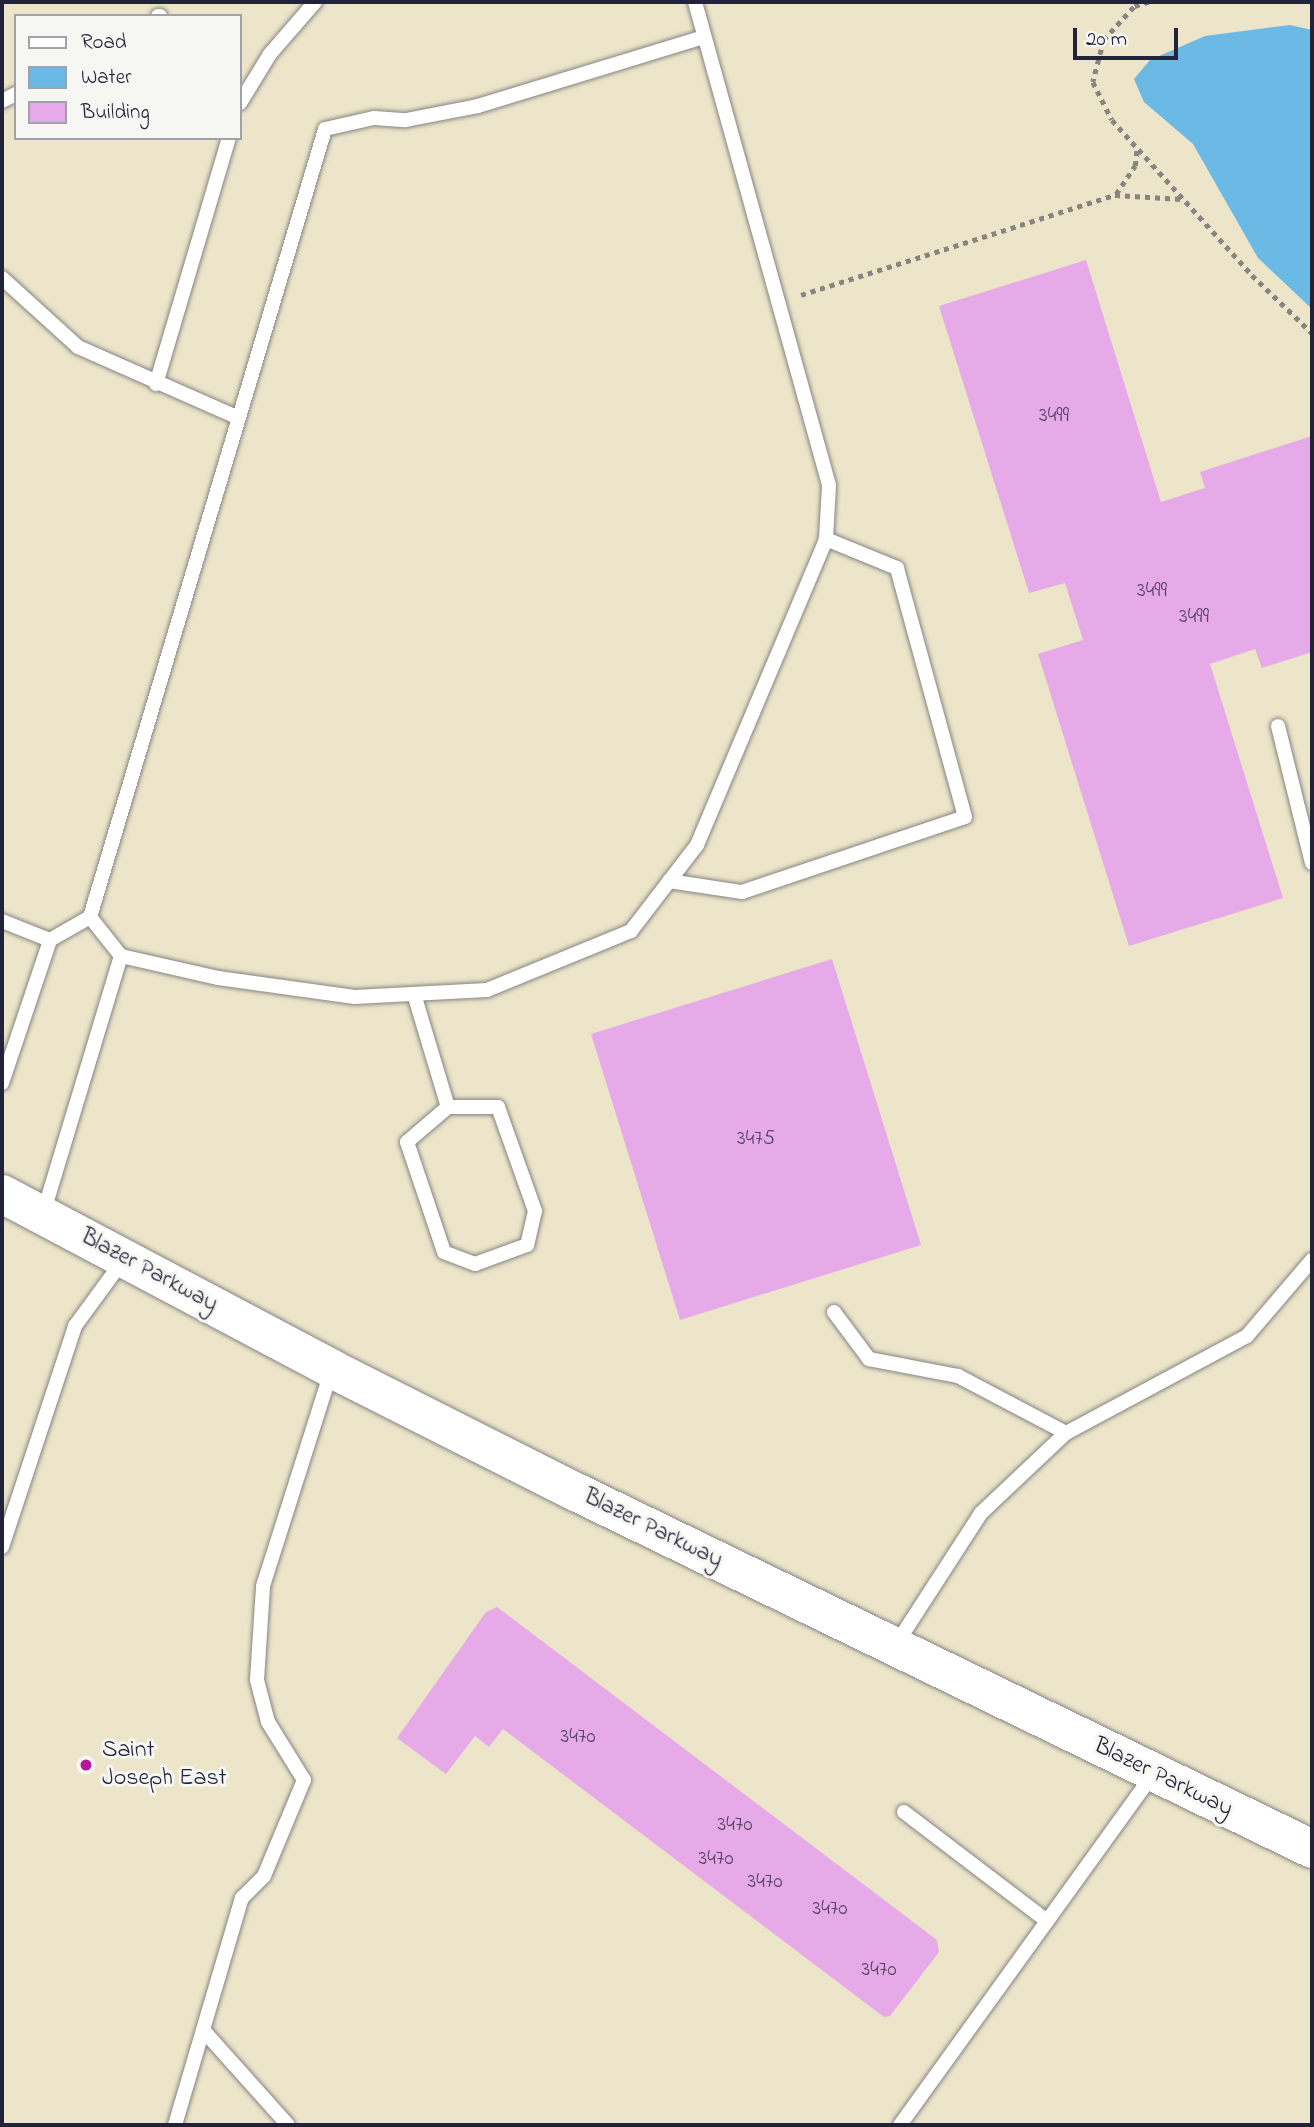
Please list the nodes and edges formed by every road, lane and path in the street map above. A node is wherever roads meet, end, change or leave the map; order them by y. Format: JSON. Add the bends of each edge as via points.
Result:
{"nodes":[{"id":1,"x":315,"y":2,"type":"edge"},
{"id":2,"x":695,"y":2,"type":"edge"},
{"id":3,"x":1149,"y":2,"type":"edge"},
{"id":4,"x":701,"y":38,"type":"junction"},
{"id":5,"x":242,"y":99,"type":"edge"},
{"id":6,"x":228,"y":140,"type":"edge"},
{"id":7,"x":1137,"y":147,"type":"junction"},
{"id":8,"x":1115,"y":195,"type":"junction"},
{"id":9,"x":1184,"y":199,"type":"junction"},
{"id":10,"x":2,"y":278,"type":"edge"},
{"id":11,"x":776,"y":303,"type":"junction"},
{"id":12,"x":1312,"y":333,"type":"edge"},
{"id":13,"x":156,"y":384,"type":"junction"},
{"id":14,"x":237,"y":417,"type":"junction"},
{"id":15,"x":826,"y":538,"type":"junction"},
{"id":16,"x":1278,"y":726,"type":"dead end"},
{"id":17,"x":1312,"y":863,"type":"edge"},
{"id":18,"x":669,"y":881,"type":"junction"},
{"id":19,"x":90,"y":918,"type":"junction"},
{"id":20,"x":2,"y":921,"type":"edge"},
{"id":21,"x":50,"y":940,"type":"junction"},
{"id":22,"x":121,"y":956,"type":"junction"},
{"id":23,"x":414,"y":994,"type":"junction"},
{"id":24,"x":2,"y":1083,"type":"edge"},
{"id":25,"x":448,"y":1107,"type":"junction"},
{"id":26,"x":2,"y":1194,"type":"edge"},
{"id":27,"x":43,"y":1215,"type":"junction"},
{"id":28,"x":125,"y":1258,"type":"junction"},
{"id":29,"x":1312,"y":1260,"type":"edge"},
{"id":30,"x":834,"y":1312,"type":"dead end"},
{"id":31,"x":332,"y":1369,"type":"junction"},
{"id":32,"x":1066,"y":1433,"type":"junction"},
{"id":33,"x":2,"y":1546,"type":"edge"},
{"id":34,"x":894,"y":1647,"type":"junction"},
{"id":35,"x":1154,"y":1774,"type":"junction"},
{"id":36,"x":904,"y":1812,"type":"dead end"},
{"id":37,"x":1312,"y":1849,"type":"edge"},
{"id":38,"x":1047,"y":1921,"type":"junction"},
{"id":39,"x":203,"y":2030,"type":"junction"},
{"id":40,"x":175,"y":2125,"type":"edge"},
{"id":41,"x":288,"y":2125,"type":"edge"},
{"id":42,"x":900,"y":2125,"type":"edge"}],
"edges":[{"from":1,"to":5,"type":"lane","via":[[270,54]]},
{"from":2,"to":4,"type":"lane"},
{"from":3,"to":7,"type":"path","via":[[1135,7],[1104,40],[1093,82],[1112,120]]},
{"from":4,"to":11,"type":"lane"},
{"from":4,"to":14,"type":"lane","via":[[478,106],[406,120],[374,118],[325,129]]},
{"from":6,"to":13,"type":"lane"},
{"from":7,"to":8,"type":"path","via":[[1135,166]]},
{"from":7,"to":9,"type":"path"},
{"from":8,"to":9,"type":"path"},
{"from":8,"to":11,"type":"path"},
{"from":9,"to":12,"type":"path"},
{"from":10,"to":13,"type":"lane","via":[[78,347]]},
{"from":11,"to":15,"type":"lane","via":[[829,485]]},
{"from":13,"to":14,"type":"lane"},
{"from":14,"to":19,"type":"lane"},
{"from":15,"to":18,"type":"lane","via":[[697,845]]},
{"from":15,"to":18,"type":"lane","via":[[897,568],[965,817],[742,892]]},
{"from":16,"to":17,"type":"lane"},
{"from":18,"to":23,"type":"lane","via":[[631,931],[487,990]]},
{"from":19,"to":21,"type":"lane"},
{"from":19,"to":22,"type":"lane"},
{"from":20,"to":21,"type":"lane"},
{"from":21,"to":24,"type":"lane"},
{"from":22,"to":23,"type":"lane","via":[[218,978],[355,997]]},
{"from":22,"to":27,"type":"lane"},
{"from":23,"to":25,"type":"lane"},
{"from":25,"to":25,"type":"lane","via":[[498,1107],[535,1212],[527,1245],[475,1264],[444,1252],[407,1142]]},
{"from":26,"to":27,"type":"street","name":"Blazer Parkway"},
{"from":27,"to":28,"type":"street","name":"Blazer Parkway"},
{"from":28,"to":31,"type":"street","name":"Blazer Parkway"},
{"from":28,"to":33,"type":"lane","via":[[75,1326]]},
{"from":29,"to":32,"type":"lane","via":[[1247,1336]]},
{"from":30,"to":32,"type":"lane","via":[[869,1359],[958,1376]]},
{"from":31,"to":34,"type":"street","name":"Blazer Parkway"},
{"from":31,"to":39,"type":"lane","via":[[263,1586],[257,1680],[268,1722],[304,1780],[264,1876],[242,1898]]},
{"from":32,"to":34,"type":"lane","via":[[981,1513]]},
{"from":34,"to":35,"type":"street","name":"Blazer Parkway"},
{"from":35,"to":37,"type":"street","name":"Blazer Parkway"},
{"from":35,"to":38,"type":"lane"},
{"from":36,"to":38,"type":"lane"},
{"from":38,"to":42,"type":"lane"},
{"from":39,"to":40,"type":"lane"},
{"from":39,"to":41,"type":"lane"}]}
